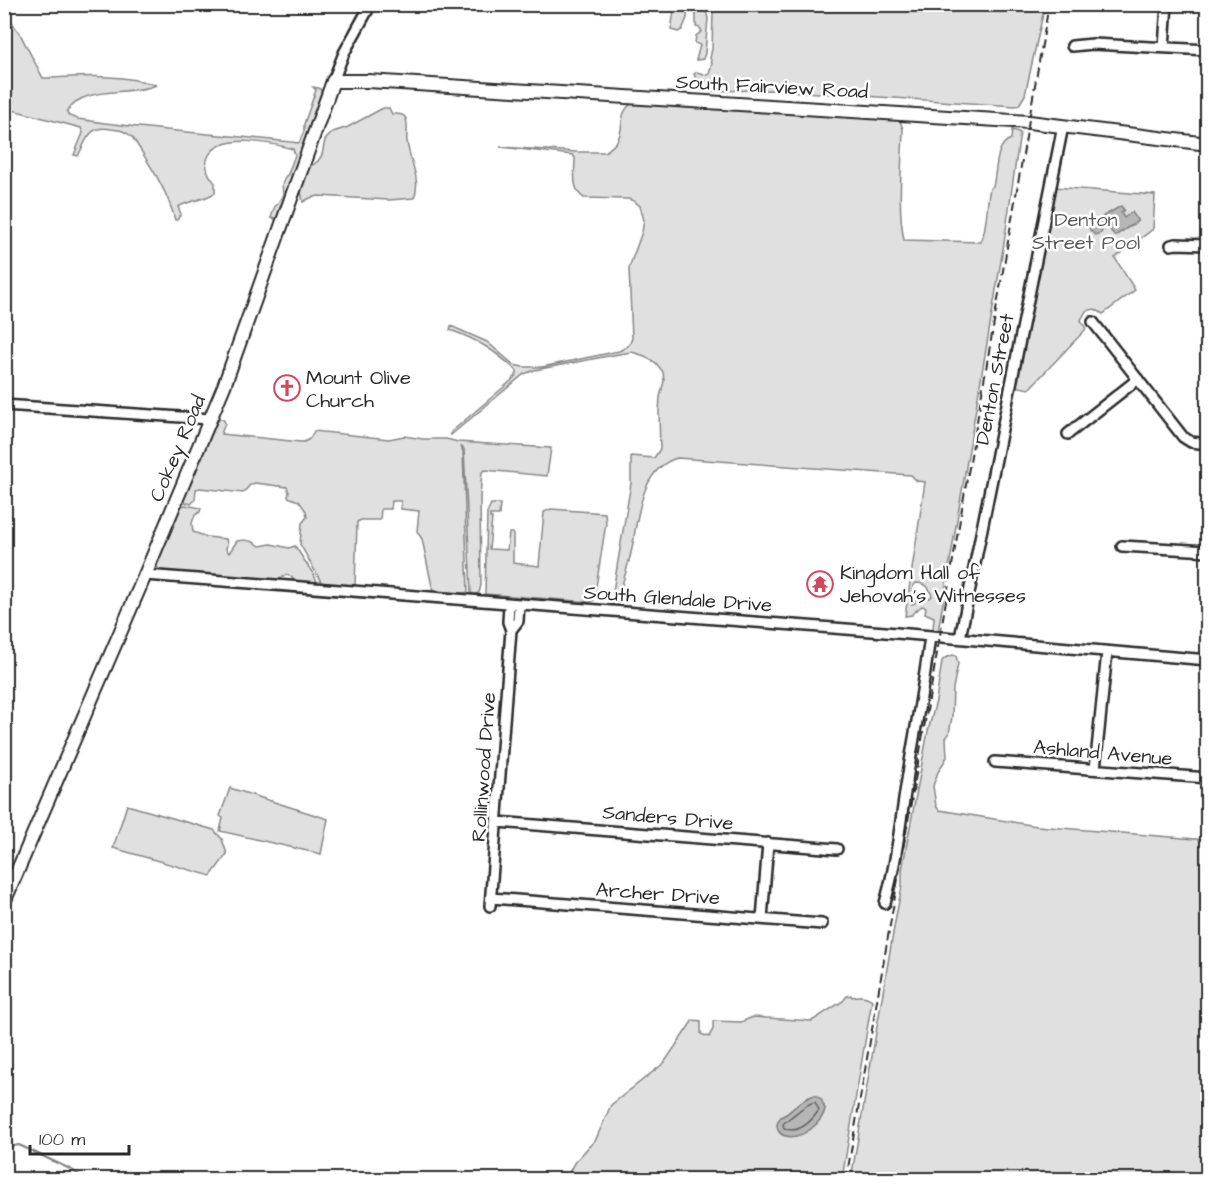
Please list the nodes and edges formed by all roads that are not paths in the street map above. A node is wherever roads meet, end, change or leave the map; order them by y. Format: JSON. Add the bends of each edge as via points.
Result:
{"nodes":[{"id":1,"x":370,"y":4,"type":"edge"},
{"id":2,"x":1167,"y":4,"type":"edge"},
{"id":3,"x":1072,"y":46,"type":"dead end"},
{"id":4,"x":1164,"y":47,"type":"junction"},
{"id":5,"x":1208,"y":50,"type":"edge"},
{"id":6,"x":333,"y":81,"type":"junction"},
{"id":7,"x":1063,"y":126,"type":"junction"},
{"id":8,"x":1208,"y":144,"type":"edge"},
{"id":9,"x":1171,"y":245,"type":"dead end"},
{"id":10,"x":1208,"y":245,"type":"edge"},
{"id":11,"x":1093,"y":322,"type":"dead end"},
{"id":12,"x":1138,"y":379,"type":"junction"},
{"id":13,"x":4,"y":405,"type":"edge"},
{"id":14,"x":210,"y":419,"type":"junction"},
{"id":15,"x":1068,"y":435,"type":"dead end"},
{"id":16,"x":1208,"y":444,"type":"edge"},
{"id":17,"x":1122,"y":546,"type":"dead end"},
{"id":18,"x":1208,"y":551,"type":"edge"},
{"id":19,"x":144,"y":575,"type":"junction"},
{"id":20,"x":514,"y":604,"type":"junction"},
{"id":21,"x":930,"y":636,"type":"junction"},
{"id":22,"x":960,"y":638,"type":"junction"},
{"id":23,"x":1107,"y":652,"type":"junction"},
{"id":24,"x":1208,"y":660,"type":"edge"},
{"id":25,"x":995,"y":762,"type":"dead end"},
{"id":26,"x":1095,"y":769,"type":"junction"},
{"id":27,"x":1208,"y":778,"type":"edge"},
{"id":28,"x":497,"y":822,"type":"junction"},
{"id":29,"x":768,"y":843,"type":"junction"},
{"id":30,"x":837,"y":849,"type":"dead end"},
{"id":31,"x":4,"y":902,"type":"edge"},
{"id":32,"x":490,"y":902,"type":"joint"},
{"id":33,"x":885,"y":903,"type":"dead end"},
{"id":34,"x":762,"y":919,"type":"junction"},
{"id":35,"x":822,"y":924,"type":"dead end"}],
"edges":[{"from":1,"to":6,"type":"street","name":"Cokey Road"},
{"from":2,"to":4,"type":"street"},
{"from":3,"to":4,"type":"street"},
{"from":4,"to":5,"type":"street"},
{"from":6,"to":7,"type":"main road","name":"South Fairview Road"},
{"from":6,"to":14,"type":"main road","name":"Cokey Road"},
{"from":7,"to":8,"type":"main road","name":"South Fairview Road"},
{"from":7,"to":22,"type":"street","name":"Denton Street"},
{"from":9,"to":10,"type":"street"},
{"from":11,"to":12,"type":"street"},
{"from":12,"to":15,"type":"street"},
{"from":12,"to":16,"type":"street","via":[[1183,437]]},
{"from":13,"to":14,"type":"street"},
{"from":14,"to":19,"type":"main road","name":"Cokey Road"},
{"from":17,"to":18,"type":"street"},
{"from":19,"to":20,"type":"street","name":"South Glendale Drive"},
{"from":19,"to":31,"type":"main road","name":"Cokey Road"},
{"from":20,"to":21,"type":"street","name":"South Glendale Drive"},
{"from":20,"to":28,"type":"street","name":"Rollinwood Drive","via":[[508,622],[511,630]]},
{"from":21,"to":22,"type":"street","name":"South Glendale Drive"},
{"from":21,"to":33,"type":"street"},
{"from":22,"to":23,"type":"street","name":"South Glendale Drive"},
{"from":23,"to":24,"type":"street","name":"South Glendale Drive"},
{"from":23,"to":26,"type":"street"},
{"from":25,"to":26,"type":"street","name":"Ashland Avenue"},
{"from":26,"to":27,"type":"street","name":"Ashland Avenue"},
{"from":28,"to":29,"type":"street","name":"Sanders Drive"},
{"from":28,"to":32,"type":"street","name":"Rollinwood Drive"},
{"from":29,"to":30,"type":"street","name":"Sanders Drive"},
{"from":29,"to":34,"type":"street"},
{"from":32,"to":34,"type":"street","name":"Archer Drive"},
{"from":34,"to":35,"type":"street","name":"Archer Drive"}]}
